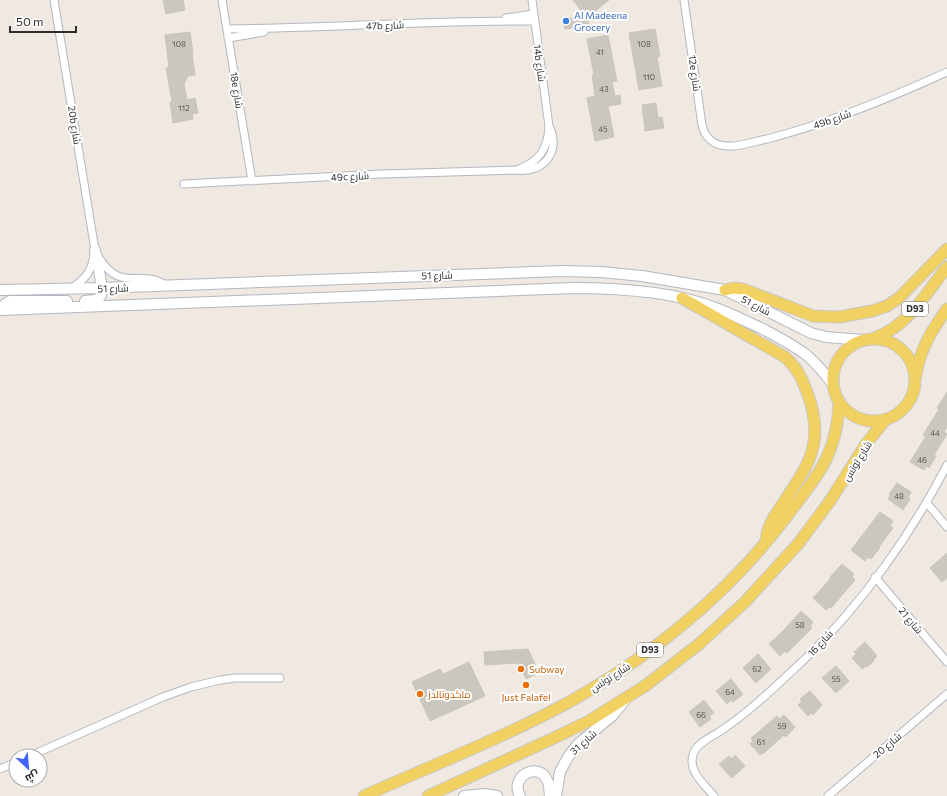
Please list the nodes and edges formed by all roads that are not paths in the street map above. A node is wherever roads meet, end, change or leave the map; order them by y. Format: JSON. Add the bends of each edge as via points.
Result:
{"nodes":[{"id":1,"x":54,"y":0,"type":"edge"},
{"id":2,"x":222,"y":0,"type":"edge"},
{"id":3,"x":532,"y":0,"type":"edge"},
{"id":4,"x":685,"y":0,"type":"edge"},
{"id":5,"x":534,"y":14,"type":"junction"},
{"id":6,"x":492,"y":21,"type":"junction"},
{"id":7,"x":535,"y":21,"type":"junction"},
{"id":8,"x":278,"y":28,"type":"junction"},
{"id":9,"x":227,"y":29,"type":"junction"},
{"id":10,"x":228,"y":38,"type":"junction"},
{"id":11,"x":947,"y":72,"type":"edge"},
{"id":12,"x":549,"y":126,"type":"junction"},
{"id":13,"x":713,"y":142,"type":"joint"},
{"id":14,"x":540,"y":156,"type":"joint"},
{"id":15,"x":546,"y":161,"type":"joint"},
{"id":16,"x":517,"y":170,"type":"junction"},
{"id":17,"x":252,"y":180,"type":"junction"},
{"id":18,"x":184,"y":184,"type":"dead end"},
{"id":19,"x":947,"y":249,"type":"edge"},
{"id":20,"x":95,"y":250,"type":"junction"},
{"id":21,"x":947,"y":267,"type":"edge"},
{"id":22,"x":167,"y":286,"type":"junction"},
{"id":23,"x":72,"y":288,"type":"junction"},
{"id":24,"x":102,"y":288,"type":"junction"},
{"id":25,"x":0,"y":290,"type":"edge"},
{"id":26,"x":726,"y":290,"type":"junction"},
{"id":27,"x":682,"y":298,"type":"junction"},
{"id":28,"x":0,"y":309,"type":"edge"},
{"id":29,"x":947,"y":309,"type":"edge"},
{"id":30,"x":867,"y":339,"type":"junction"},
{"id":31,"x":916,"y":377,"type":"junction"},
{"id":32,"x":832,"y":383,"type":"junction"},
{"id":33,"x":839,"y":401,"type":"junction"},
{"id":34,"x":886,"y":419,"type":"junction"},
{"id":35,"x":947,"y":465,"type":"edge"},
{"id":36,"x":927,"y":503,"type":"junction"},
{"id":37,"x":947,"y":527,"type":"edge"},
{"id":38,"x":766,"y":542,"type":"junction"},
{"id":39,"x":875,"y":577,"type":"junction"},
{"id":40,"x":947,"y":662,"type":"edge"},
{"id":41,"x":280,"y":678,"type":"dead end"},
{"id":42,"x":947,"y":694,"type":"edge"},
{"id":43,"x":627,"y":698,"type":"junction"},
{"id":44,"x":48,"y":748,"type":"edge"},
{"id":45,"x":364,"y":796,"type":"edge"},
{"id":46,"x":428,"y":796,"type":"edge"},
{"id":47,"x":464,"y":796,"type":"edge"},
{"id":48,"x":497,"y":796,"type":"edge"},
{"id":49,"x":520,"y":796,"type":"edge"},
{"id":50,"x":550,"y":796,"type":"edge"},
{"id":51,"x":556,"y":796,"type":"edge"},
{"id":52,"x":714,"y":796,"type":"edge"},
{"id":53,"x":828,"y":796,"type":"edge"}],
"edges":[{"from":1,"to":20,"type":"street","name":"20b شارع"},
{"from":2,"to":9,"type":"street","name":"18e شارع"},
{"from":3,"to":5,"type":"street","name":"14b شارع"},
{"from":4,"to":13,"type":"street","name":"12e شارع","via":[[702,125],[705,134]]},
{"from":5,"to":6,"type":"street","name":"47b شارع"},
{"from":5,"to":7,"type":"street","name":"14b شارع"},
{"from":6,"to":7,"type":"street","name":"47b شارع"},
{"from":6,"to":8,"type":"street","name":"47b شارع"},
{"from":7,"to":12,"type":"street","name":"14b شارع"},
{"from":8,"to":9,"type":"street","name":"47b شارع"},
{"from":8,"to":10,"type":"street","name":"47b شارع"},
{"from":9,"to":10,"type":"street","name":"18e شارع"},
{"from":10,"to":17,"type":"street","name":"18e شارع"},
{"from":11,"to":13,"type":"street","name":"49b شارع","via":[[863,108],[788,134],[734,146],[722,146]]},
{"from":12,"to":14,"type":"street","name":"14b شارع","via":[[548,139]]},
{"from":12,"to":15,"type":"street","name":"14b شارع","via":[[554,142],[552,152]]},
{"from":14,"to":16,"type":"street","name":"49c شارع"},
{"from":15,"to":16,"type":"street","name":"49c شارع","via":[[529,171]]},
{"from":16,"to":17,"type":"street","name":"49c شارع"},
{"from":17,"to":18,"type":"street","name":"49c شارع"},
{"from":19,"to":26,"type":"main road","via":[[905,293],[893,302],[872,311],[839,317],[821,317],[805,314],[743,289]]},
{"from":20,"to":22,"type":"street","name":"20b شارع","via":[[106,269],[116,276],[155,279]]},
{"from":20,"to":23,"type":"street","name":"20b شارع","via":[[89,272]]},
{"from":20,"to":24,"type":"street"},
{"from":21,"to":30,"type":"main road","number":"D93","via":[[906,319],[891,331]]},
{"from":22,"to":24,"type":"street","name":"شارع 51"},
{"from":22,"to":26,"type":"street","name":"شارع 51","via":[[568,271],[642,276]]},
{"from":23,"to":24,"type":"street","name":"شارع 51"},
{"from":23,"to":25,"type":"street","name":"شارع 51"},
{"from":24,"to":28,"type":"street","via":[[100,298],[93,300],[10,301]]},
{"from":26,"to":30,"type":"street","name":"شارع 51","via":[[810,333],[826,337]]},
{"from":27,"to":28,"type":"street","name":"شارع 51","via":[[601,288],[573,288]]},
{"from":27,"to":32,"type":"street","name":"شارع 51","via":[[740,318],[799,350],[811,359]]},
{"from":27,"to":38,"type":"main road","via":[[784,357],[796,368],[812,407],[815,436],[813,450],[804,470],[770,524]]},
{"from":29,"to":31,"type":"main road","number":"D93","via":[[926,340],[919,358]]},
{"from":30,"to":31,"type":"main road","via":[[885,340],[897,345],[910,359]]},
{"from":30,"to":32,"type":"main road","via":[[844,351],[834,370]]},
{"from":31,"to":34,"type":"main road","via":[[914,391],[908,403],[898,413]]},
{"from":32,"to":33,"type":"main road"},
{"from":33,"to":34,"type":"main road","via":[[846,410],[859,418],[875,421]]},
{"from":33,"to":38,"type":"main road","name":"شارع تونس","number":"D93","via":[[837,428],[824,464],[814,481]]},
{"from":34,"to":43,"type":"main road","name":"شارع تونس","number":"D93","via":[[866,444],[813,525],[766,580],[699,644]]},
{"from":35,"to":36,"type":"street","name":"شارع 16"},
{"from":36,"to":37,"type":"street"},
{"from":36,"to":39,"type":"street","name":"شارع 16"},
{"from":38,"to":45,"type":"main road","name":"شارع تونس","number":"D93","via":[[720,591],[677,630],[606,680],[554,710],[502,735]]},
{"from":39,"to":40,"type":"street","name":"شارع 21"},
{"from":39,"to":52,"type":"street","name":"شارع 16","via":[[808,656],[758,702],[695,750],[692,764],[695,773]]},
{"from":41,"to":44,"type":"street","via":[[235,678],[191,687]]},
{"from":42,"to":53,"type":"street","name":"شارع 20"},
{"from":43,"to":46,"type":"main road","name":"شارع تونس","number":"D93","via":[[572,730]]},
{"from":43,"to":51,"type":"street","name":"شارع 31","via":[[612,716],[578,744],[568,757],[560,772]]},
{"from":47,"to":48,"type":"street"},
{"from":49,"to":50,"type":"street","via":[[517,789],[519,781],[524,774],[532,771],[540,773],[546,779]]}]}
